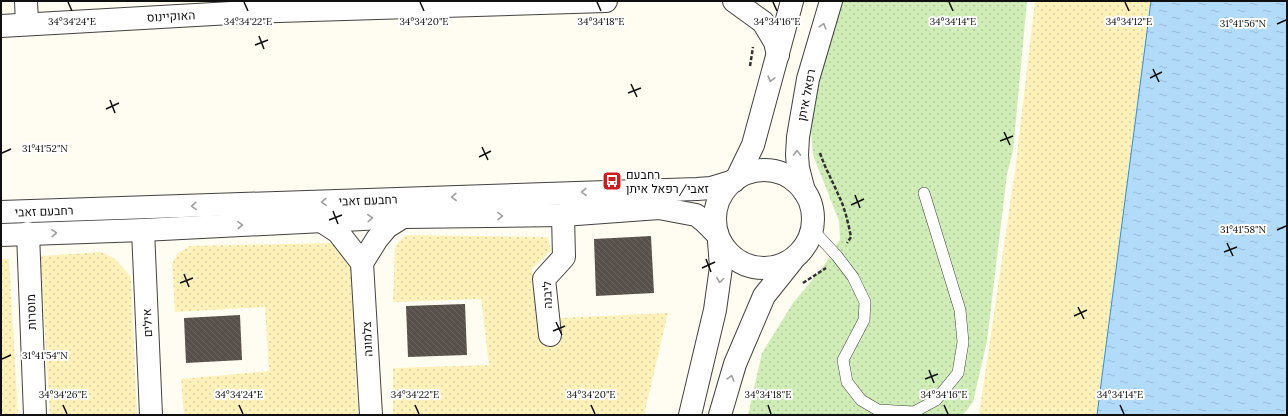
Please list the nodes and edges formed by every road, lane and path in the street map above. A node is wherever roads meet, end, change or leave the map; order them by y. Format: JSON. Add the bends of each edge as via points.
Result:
{"nodes":[{"id":1,"x":26,"y":1,"type":"edge"},
{"id":2,"x":606,"y":1,"type":"edge"},
{"id":3,"x":734,"y":1,"type":"edge"},
{"id":4,"x":792,"y":1,"type":"edge"},
{"id":5,"x":830,"y":1,"type":"edge"},
{"id":6,"x":459,"y":3,"type":"edge"},
{"id":7,"x":248,"y":7,"type":"edge"},
{"id":8,"x":27,"y":24,"type":"junction"},
{"id":9,"x":1,"y":26,"type":"edge"},
{"id":10,"x":778,"y":55,"type":"junction"},
{"id":11,"x":736,"y":180,"type":"junction"},
{"id":12,"x":804,"y":191,"type":"junction"},
{"id":13,"x":924,"y":193,"type":"dead end"},
{"id":14,"x":1,"y":212,"type":"edge"},
{"id":15,"x":563,"y":215,"type":"junction"},
{"id":16,"x":403,"y":217,"type":"junction"},
{"id":17,"x":321,"y":221,"type":"junction"},
{"id":18,"x":812,"y":229,"type":"junction"},
{"id":19,"x":143,"y":230,"type":"junction"},
{"id":20,"x":28,"y":233,"type":"junction"},
{"id":21,"x":1,"y":235,"type":"edge"},
{"id":22,"x":718,"y":237,"type":"junction"},
{"id":23,"x":800,"y":252,"type":"junction"},
{"id":24,"x":362,"y":262,"type":"junction"},
{"id":25,"x":550,"y":335,"type":"dead end"},
{"id":26,"x":35,"y":415,"type":"edge"},
{"id":27,"x":151,"y":415,"type":"edge"},
{"id":28,"x":371,"y":415,"type":"edge"},
{"id":29,"x":690,"y":415,"type":"edge"},
{"id":30,"x":720,"y":415,"type":"edge"}],
"edges":[{"from":1,"to":8,"type":"street"},
{"from":2,"to":6,"type":"street","name":"האוקיינוס"},
{"from":3,"to":10,"type":"street","via":[[763,22],[775,42]]},
{"from":4,"to":10,"type":"street"},
{"from":12,"to":5,"type":"street","name":"רפאל איתן","one_way":true,"via":[[798,168],[798,137],[808,79]]},
{"from":6,"to":7,"type":"street","name":"האוקיינוס"},
{"from":7,"to":8,"type":"street","name":"האוקיינוס"},
{"from":8,"to":9,"type":"street","name":"האוקיינוס"},
{"from":10,"to":11,"type":"street","one_way":true,"via":[[753,145]]},
{"from":11,"to":12,"type":"street","via":[[751,172],[766,170],[788,176]]},
{"from":11,"to":14,"type":"street","name":"רחבעם זאבי","one_way":true,"via":[[711,188],[697,189]]},
{"from":11,"to":22,"type":"street","via":[[725,189],[718,200],[715,217]]},
{"from":12,"to":18,"type":"street","via":[[812,209]]},
{"from":13,"to":18,"type":"lane","via":[[960,310],[963,342],[958,373],[936,400],[914,412],[878,410],[861,400],[847,382],[843,360],[864,320],[865,302],[853,277]]},
{"from":16,"to":15,"type":"street","name":"רחבעם זאבי","one_way":true},
{"from":15,"to":22,"type":"street","name":"רחבעם זאבי","via":[[659,208],[696,215]]},
{"from":15,"to":25,"type":"street","name":"ליבנה","via":[[564,257],[544,279]]},
{"from":17,"to":16,"type":"street","name":"רחבעם זאבי","one_way":true},
{"from":16,"to":24,"type":"street","via":[[388,227],[377,239]]},
{"from":19,"to":17,"type":"street","name":"רחבעם זאבי","one_way":true},
{"from":17,"to":24,"type":"street","via":[[338,232]]},
{"from":18,"to":23,"type":"street"},
{"from":20,"to":19,"type":"street","name":"רחבעם זאבי","one_way":true},
{"from":19,"to":27,"type":"street","name":"אילים"},
{"from":20,"to":21,"type":"street","name":"רחבעם זאבי"},
{"from":20,"to":26,"type":"street","name":"מוסרות"},
{"from":22,"to":23,"type":"street","via":[[724,249],[737,261],[756,268],[781,265]]},
{"from":22,"to":29,"type":"street","one_way":true,"via":[[721,267],[715,310]]},
{"from":30,"to":23,"type":"street","one_way":true,"via":[[735,364],[764,296]]},
{"from":24,"to":28,"type":"street","name":"צלמונה"}]}
